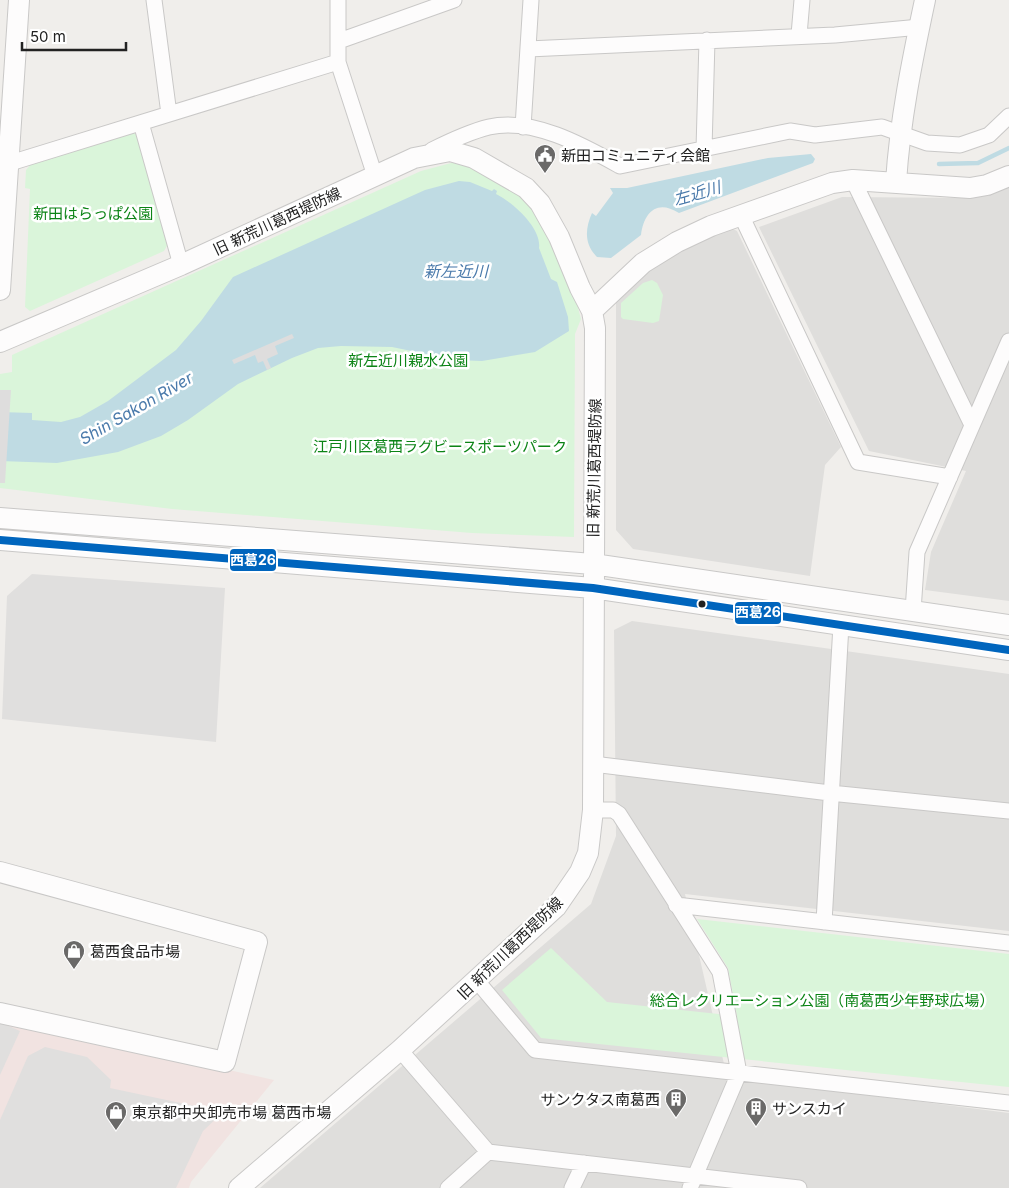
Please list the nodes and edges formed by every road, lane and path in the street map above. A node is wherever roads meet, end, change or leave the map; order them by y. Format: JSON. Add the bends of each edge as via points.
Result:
{"nodes":[{"id":1,"x":19,"y":0,"type":"edge"},
{"id":2,"x":154,"y":0,"type":"edge"},
{"id":3,"x":338,"y":0,"type":"edge"},
{"id":4,"x":454,"y":0,"type":"edge"},
{"id":5,"x":532,"y":0,"type":"edge"},
{"id":6,"x":802,"y":0,"type":"edge"},
{"id":7,"x":926,"y":0,"type":"edge"},
{"id":8,"x":920,"y":27,"type":"junction"},
{"id":9,"x":799,"y":35,"type":"junction"},
{"id":10,"x":707,"y":40,"type":"junction"},
{"id":11,"x":339,"y":41,"type":"junction"},
{"id":12,"x":528,"y":49,"type":"junction"},
{"id":13,"x":338,"y":62,"type":"junction"},
{"id":14,"x":170,"y":114,"type":"junction"},
{"id":15,"x":1009,"y":116,"type":"edge"},
{"id":16,"x":141,"y":123,"type":"junction"},
{"id":17,"x":523,"y":127,"type":"junction"},
{"id":18,"x":899,"y":133,"type":"junction"},
{"id":19,"x":704,"y":150,"type":"junction"},
{"id":20,"x":414,"y":158,"type":"junction"},
{"id":21,"x":7,"y":164,"type":"junction"},
{"id":22,"x":376,"y":176,"type":"junction"},
{"id":23,"x":1009,"y":176,"type":"edge"},
{"id":24,"x":853,"y":180,"type":"junction"},
{"id":25,"x":896,"y":182,"type":"junction"},
{"id":26,"x":742,"y":215,"type":"junction"},
{"id":27,"x":181,"y":265,"type":"junction"},
{"id":28,"x":0,"y":290,"type":"edge"},
{"id":29,"x":592,"y":311,"type":"junction"},
{"id":30,"x":1009,"y":341,"type":"edge"},
{"id":31,"x":0,"y":342,"type":"edge"},
{"id":32,"x":1002,"y":374,"type":"edge"},
{"id":33,"x":972,"y":425,"type":"junction"},
{"id":34,"x":950,"y":477,"type":"junction"},
{"id":35,"x":0,"y":518,"type":"edge"},
{"id":36,"x":0,"y":540,"type":"edge"},
{"id":37,"x":593,"y":564,"type":"junction"},
{"id":38,"x":593,"y":588,"type":"junction"},
{"id":39,"x":913,"y":611,"type":"junction"},
{"id":40,"x":841,"y":625,"type":"junction"},
{"id":41,"x":1009,"y":625,"type":"edge"},
{"id":42,"x":1009,"y":650,"type":"edge"},
{"id":43,"x":593,"y":764,"type":"junction"},
{"id":44,"x":830,"y":793,"type":"junction"},
{"id":45,"x":593,"y":810,"type":"junction"},
{"id":46,"x":1009,"y":811,"type":"edge"},
{"id":47,"x":0,"y":872,"type":"edge"},
{"id":48,"x":676,"y":906,"type":"junction"},
{"id":49,"x":824,"y":922,"type":"junction"},
{"id":50,"x":1009,"y":943,"type":"edge"},
{"id":51,"x":477,"y":981,"type":"junction"},
{"id":52,"x":0,"y":1013,"type":"edge"},
{"id":53,"x":400,"y":1050,"type":"junction"},
{"id":54,"x":739,"y":1073,"type":"junction"},
{"id":55,"x":1009,"y":1103,"type":"edge"},
{"id":56,"x":488,"y":1152,"type":"junction"},
{"id":57,"x":584,"y":1163,"type":"junction"},
{"id":58,"x":694,"y":1181,"type":"edge"},
{"id":59,"x":239,"y":1188,"type":"edge"},
{"id":60,"x":448,"y":1188,"type":"edge"},
{"id":61,"x":572,"y":1188,"type":"edge"},
{"id":62,"x":799,"y":1188,"type":"edge"}],
"edges":[{"from":1,"to":21,"type":"street"},
{"from":2,"to":14,"type":"street"},
{"from":3,"to":11,"type":"street"},
{"from":4,"to":11,"type":"street"},
{"from":5,"to":12,"type":"street"},
{"from":6,"to":9,"type":"street"},
{"from":7,"to":8,"type":"street"},
{"from":8,"to":9,"type":"street"},
{"from":8,"to":18,"type":"street"},
{"from":9,"to":10,"type":"street"},
{"from":10,"to":12,"type":"street"},
{"from":10,"to":19,"type":"street"},
{"from":11,"to":13,"type":"street"},
{"from":12,"to":17,"type":"street"},
{"from":13,"to":14,"type":"street"},
{"from":13,"to":22,"type":"street"},
{"from":14,"to":16,"type":"street"},
{"from":15,"to":18,"type":"street","via":[[989,135],[960,145],[928,144]]},
{"from":16,"to":21,"type":"street"},
{"from":16,"to":27,"type":"street"},
{"from":17,"to":19,"type":"street","via":[[577,142],[620,166]]},
{"from":17,"to":20,"type":"street","via":[[491,126]]},
{"from":18,"to":19,"type":"street","via":[[882,127],[815,135],[790,131]]},
{"from":18,"to":25,"type":"street"},
{"from":20,"to":22,"type":"street","name":"旧 新荒川葛西堤防線"},
{"from":20,"to":29,"type":"street","name":"旧 新荒川葛西堤防線","via":[[450,151],[474,158],[526,188],[551,219]]},
{"from":21,"to":28,"type":"street"},
{"from":22,"to":27,"type":"street","name":"旧 新荒川葛西堤防線"},
{"from":23,"to":25,"type":"street","via":[[970,188]]},
{"from":24,"to":25,"type":"street"},
{"from":24,"to":26,"type":"street","via":[[832,183]]},
{"from":24,"to":33,"type":"street"},
{"from":26,"to":29,"type":"street","via":[[677,242],[643,263]]},
{"from":26,"to":34,"type":"street","via":[[858,462]]},
{"from":27,"to":31,"type":"street","name":"旧 新荒川葛西堤防線"},
{"from":29,"to":37,"type":"street","name":"旧 新荒川葛西堤防線","via":[[595,328]]},
{"from":30,"to":32,"type":"street"},
{"from":32,"to":33,"type":"street"},
{"from":33,"to":34,"type":"street"},
{"from":34,"to":39,"type":"street","via":[[917,552]]},
{"from":35,"to":37,"type":"street"},
{"from":36,"to":38,"type":"street"},
{"from":37,"to":38,"type":"street","name":"旧 新荒川葛西堤防線"},
{"from":37,"to":39,"type":"street"},
{"from":38,"to":40,"type":"street"},
{"from":38,"to":43,"type":"street","name":"旧 新荒川葛西堤防線"},
{"from":39,"to":41,"type":"street"},
{"from":40,"to":42,"type":"street"},
{"from":40,"to":44,"type":"street"},
{"from":43,"to":44,"type":"street"},
{"from":43,"to":45,"type":"street","name":"旧 新荒川葛西堤防線"},
{"from":44,"to":46,"type":"street"},
{"from":44,"to":49,"type":"street"},
{"from":45,"to":48,"type":"street","via":[[613,810],[619,814]]},
{"from":45,"to":51,"type":"street","name":"旧 新荒川葛西堤防線","via":[[588,853],[571,888],[556,907]]},
{"from":47,"to":52,"type":"street","via":[[257,942],[225,1062]]},
{"from":48,"to":49,"type":"street"},
{"from":48,"to":54,"type":"street","via":[[720,972]]},
{"from":49,"to":50,"type":"street"},
{"from":51,"to":53,"type":"street","name":"旧 新荒川葛西堤防線"},
{"from":51,"to":54,"type":"street","via":[[536,1050]]},
{"from":53,"to":56,"type":"street"},
{"from":53,"to":59,"type":"street","name":"旧 新荒川葛西堤防線"},
{"from":54,"to":55,"type":"street"},
{"from":54,"to":58,"type":"street"},
{"from":56,"to":57,"type":"street"},
{"from":56,"to":60,"type":"street"},
{"from":57,"to":58,"type":"street"},
{"from":57,"to":61,"type":"street"},
{"from":58,"to":62,"type":"street"}]}
